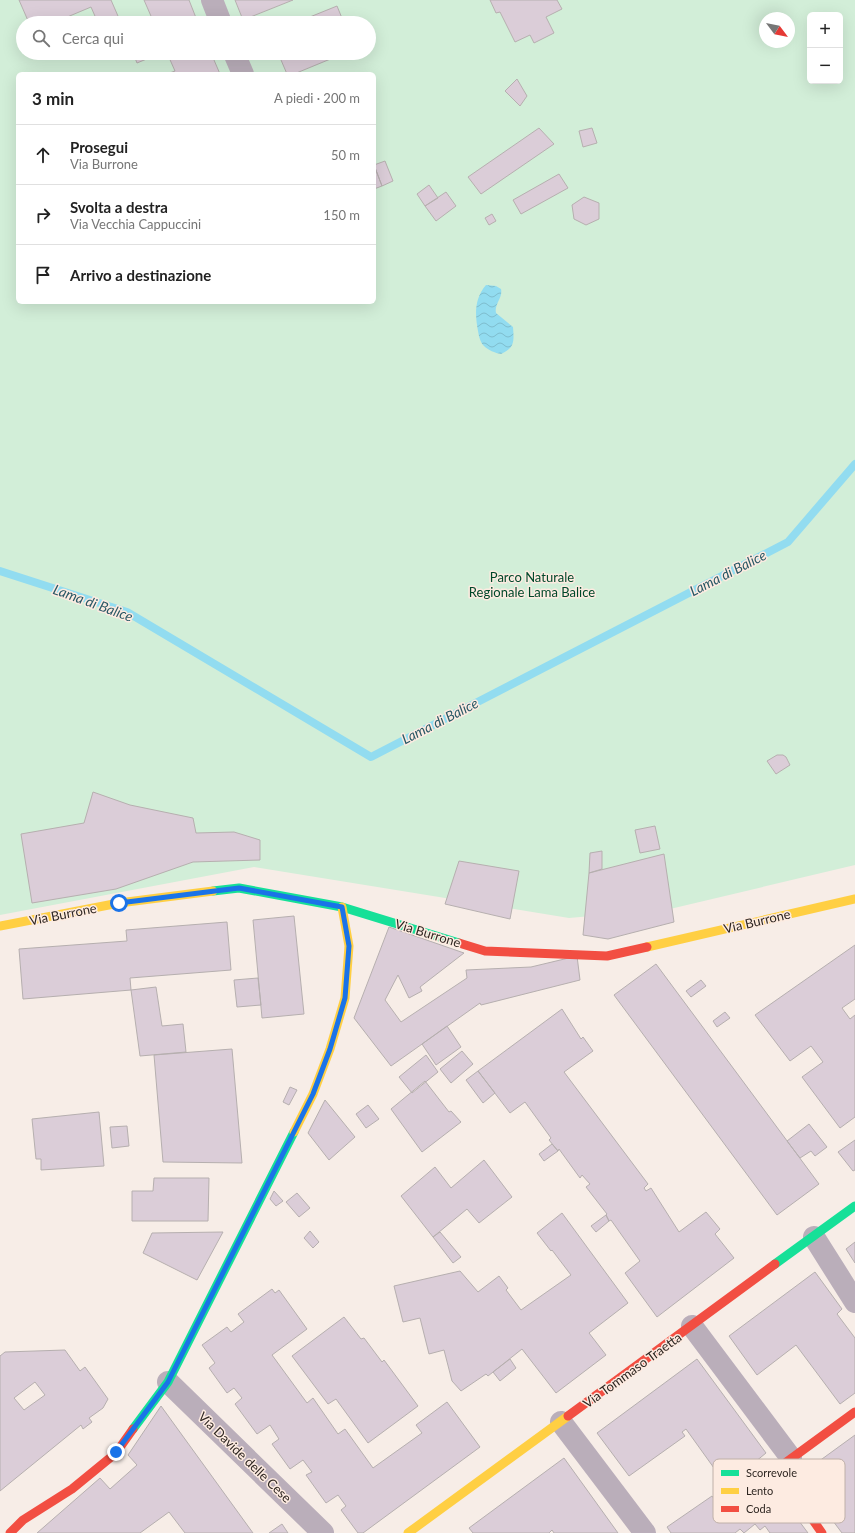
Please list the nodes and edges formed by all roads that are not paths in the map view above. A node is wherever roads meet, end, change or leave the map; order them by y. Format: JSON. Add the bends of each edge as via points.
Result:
{"nodes":[{"id":1,"x":212,"y":0,"type":"edge"},
{"id":2,"x":219,"y":16,"type":"edge"},
{"id":3,"x":237,"y":60,"type":"edge"},
{"id":4,"x":242,"y":72,"type":"edge"},
{"id":5,"x":855,"y":899,"type":"edge"},
{"id":6,"x":342,"y":907,"type":"junction"},
{"id":7,"x":0,"y":926,"type":"edge"},
{"id":8,"x":855,"y":1206,"type":"edge"},
{"id":9,"x":814,"y":1237,"type":"junction"},
{"id":10,"x":855,"y":1302,"type":"edge"},
{"id":11,"x":692,"y":1326,"type":"junction"},
{"id":12,"x":168,"y":1382,"type":"junction"},
{"id":13,"x":855,"y":1412,"type":"edge"},
{"id":14,"x":561,"y":1422,"type":"junction"},
{"id":15,"x":781,"y":1459,"type":"edge"},
{"id":16,"x":790,"y":1459,"type":"edge"},
{"id":17,"x":817,"y":1523,"type":"edge"},
{"id":18,"x":10,"y":1533,"type":"edge"},
{"id":19,"x":323,"y":1533,"type":"edge"},
{"id":20,"x":408,"y":1533,"type":"edge"},
{"id":21,"x":645,"y":1533,"type":"edge"},
{"id":22,"x":822,"y":1533,"type":"edge"}],
"edges":[{"from":1,"to":2,"type":"street"},
{"from":3,"to":4,"type":"street"},
{"from":5,"to":6,"type":"street","name":"Via Burrone","via":[[607,956],[486,951]]},
{"from":6,"to":7,"type":"street","name":"Via Burrone","via":[[239,888],[119,903]]},
{"from":6,"to":12,"type":"street","via":[[349,946],[345,998],[330,1049],[313,1094]]},
{"from":8,"to":9,"type":"street","name":"Via Tommaso Traetta"},
{"from":9,"to":10,"type":"street"},
{"from":9,"to":11,"type":"street","name":"Via Tommaso Traetta"},
{"from":11,"to":14,"type":"street","name":"Via Tommaso Traetta"},
{"from":11,"to":15,"type":"street"},
{"from":12,"to":18,"type":"street","via":[[116,1452],[72,1489],[23,1520]]},
{"from":12,"to":19,"type":"street","name":"Via Davide delle Cese"},
{"from":13,"to":16,"type":"street"},
{"from":14,"to":20,"type":"street","name":"Via Tommaso Traetta"},
{"from":14,"to":21,"type":"street"},
{"from":17,"to":22,"type":"street"}]}
